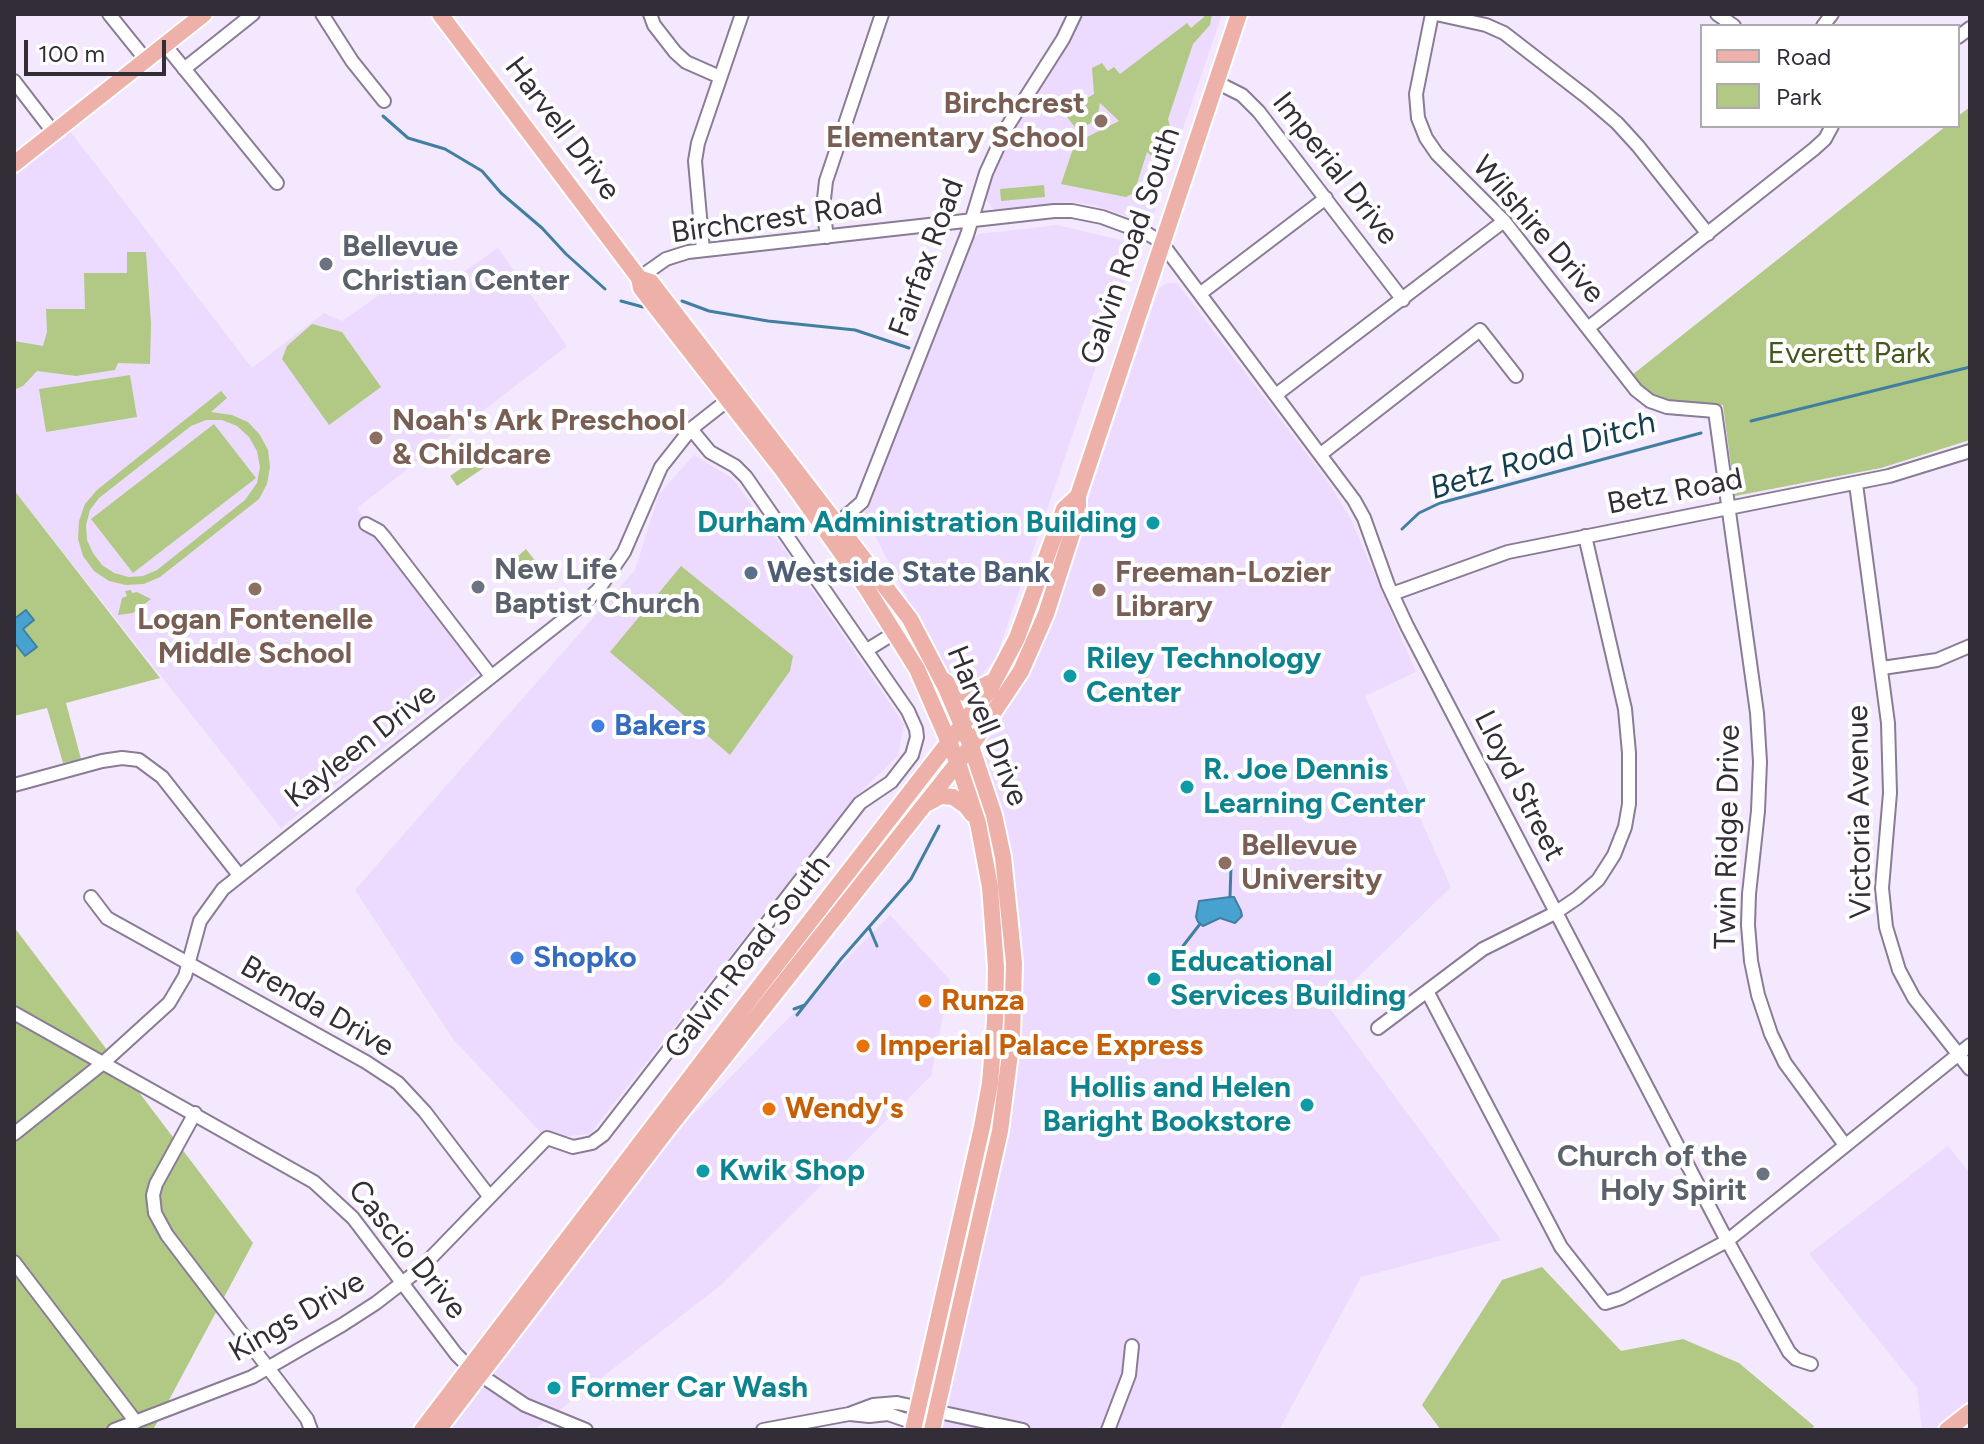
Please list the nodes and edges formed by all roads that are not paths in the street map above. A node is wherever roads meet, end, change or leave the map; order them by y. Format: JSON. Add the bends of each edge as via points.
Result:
{"nodes":[{"id":1,"x":109,"y":14,"type":"edge"},
{"id":2,"x":204,"y":14,"type":"edge"},
{"id":3,"x":253,"y":14,"type":"edge"},
{"id":4,"x":322,"y":14,"type":"edge"},
{"id":5,"x":440,"y":14,"type":"edge"},
{"id":6,"x":650,"y":14,"type":"edge"},
{"id":7,"x":742,"y":14,"type":"edge"},
{"id":8,"x":882,"y":14,"type":"edge"},
{"id":9,"x":1075,"y":14,"type":"edge"},
{"id":10,"x":1239,"y":14,"type":"edge"},
{"id":11,"x":1434,"y":14,"type":"edge"},
{"id":12,"x":165,"y":45,"type":"junction"},
{"id":13,"x":146,"y":60,"type":"junction"},
{"id":14,"x":184,"y":69,"type":"junction"},
{"id":15,"x":720,"y":77,"type":"junction"},
{"id":16,"x":14,"y":81,"type":"edge"},
{"id":17,"x":1216,"y":82,"type":"junction"},
{"id":18,"x":384,"y":101,"type":"dead end"},
{"id":19,"x":1831,"y":128,"type":"edge"},
{"id":20,"x":54,"y":133,"type":"junction"},
{"id":21,"x":14,"y":164,"type":"edge"},
{"id":22,"x":277,"y":183,"type":"dead end"},
{"id":23,"x":1326,"y":198,"type":"junction"},
{"id":24,"x":972,"y":220,"type":"junction"},
{"id":25,"x":1504,"y":221,"type":"junction"},
{"id":26,"x":1708,"y":234,"type":"junction"},
{"id":27,"x":827,"y":237,"type":"junction"},
{"id":28,"x":1161,"y":242,"type":"junction"},
{"id":29,"x":703,"y":250,"type":"junction"},
{"id":30,"x":639,"y":278,"type":"junction"},
{"id":31,"x":1201,"y":293,"type":"junction"},
{"id":32,"x":1403,"y":300,"type":"junction"},
{"id":33,"x":1588,"y":328,"type":"junction"},
{"id":34,"x":1516,"y":376,"type":"dead end"},
{"id":35,"x":1277,"y":394,"type":"junction"},
{"id":36,"x":734,"y":396,"type":"junction"},
{"id":37,"x":1715,"y":411,"type":"joint"},
{"id":38,"x":691,"y":429,"type":"junction"},
{"id":39,"x":1970,"y":451,"type":"edge"},
{"id":40,"x":1321,"y":454,"type":"junction"},
{"id":41,"x":1856,"y":484,"type":"junction"},
{"id":42,"x":1078,"y":496,"type":"junction"},
{"id":43,"x":1729,"y":508,"type":"junction"},
{"id":44,"x":838,"y":523,"type":"junction"},
{"id":45,"x":366,"y":524,"type":"dead end"},
{"id":46,"x":1585,"y":536,"type":"junction"},
{"id":47,"x":1392,"y":594,"type":"junction"},
{"id":48,"x":896,"y":632,"type":"junction"},
{"id":49,"x":1970,"y":646,"type":"edge"},
{"id":50,"x":867,"y":650,"type":"junction"},
{"id":51,"x":1882,"y":668,"type":"junction"},
{"id":52,"x":940,"y":675,"type":"junction"},
{"id":53,"x":491,"y":676,"type":"junction"},
{"id":54,"x":997,"y":677,"type":"junction"},
{"id":55,"x":962,"y":727,"type":"junction"},
{"id":56,"x":950,"y":742,"type":"junction"},
{"id":57,"x":971,"y":746,"type":"junction"},
{"id":58,"x":958,"y":763,"type":"junction"},
{"id":59,"x":14,"y":785,"type":"edge"},
{"id":60,"x":920,"y":809,"type":"junction"},
{"id":61,"x":978,"y":823,"type":"junction"},
{"id":62,"x":239,"y":875,"type":"junction"},
{"id":63,"x":91,"y":897,"type":"dead end"},
{"id":64,"x":1555,"y":913,"type":"junction"},
{"id":65,"x":188,"y":963,"type":"junction"},
{"id":66,"x":1427,"y":991,"type":"junction"},
{"id":67,"x":14,"y":1013,"type":"edge"},
{"id":68,"x":1378,"y":1028,"type":"dead end"},
{"id":69,"x":1970,"y":1045,"type":"edge"},
{"id":70,"x":1958,"y":1054,"type":"junction"},
{"id":71,"x":103,"y":1063,"type":"junction"},
{"id":72,"x":1970,"y":1069,"type":"edge"},
{"id":73,"x":195,"y":1113,"type":"junction"},
{"id":74,"x":14,"y":1134,"type":"edge"},
{"id":75,"x":1845,"y":1145,"type":"junction"},
{"id":76,"x":489,"y":1196,"type":"junction"},
{"id":77,"x":1727,"y":1241,"type":"junction"},
{"id":78,"x":14,"y":1262,"type":"edge"},
{"id":79,"x":403,"y":1284,"type":"junction"},
{"id":80,"x":1132,"y":1346,"type":"dead end"},
{"id":81,"x":1811,"y":1364,"type":"dead end"},
{"id":82,"x":269,"y":1367,"type":"junction"},
{"id":83,"x":474,"y":1372,"type":"junction"},
{"id":84,"x":917,"y":1407,"type":"junction"},
{"id":85,"x":935,"y":1410,"type":"junction"},
{"id":86,"x":1970,"y":1412,"type":"edge"},
{"id":87,"x":849,"y":1414,"type":"junction"},
{"id":88,"x":136,"y":1422,"type":"junction"},
{"id":89,"x":914,"y":1427,"type":"edge"},
{"id":90,"x":114,"y":1430,"type":"edge"},
{"id":91,"x":311,"y":1430,"type":"edge"},
{"id":92,"x":422,"y":1430,"type":"edge"},
{"id":93,"x":438,"y":1430,"type":"edge"},
{"id":94,"x":586,"y":1430,"type":"edge"},
{"id":95,"x":763,"y":1430,"type":"edge"},
{"id":96,"x":933,"y":1430,"type":"edge"},
{"id":97,"x":1023,"y":1430,"type":"edge"},
{"id":98,"x":1108,"y":1430,"type":"edge"},
{"id":99,"x":1947,"y":1430,"type":"edge"}],
"edges":[{"from":1,"to":13,"type":"street"},
{"from":2,"to":12,"type":"main road"},
{"from":3,"to":14,"type":"street"},
{"from":4,"to":18,"type":"street"},
{"from":5,"to":30,"type":"main road","name":"Harvell Drive"},
{"from":6,"to":15,"type":"street","via":[[686,62]]},
{"from":7,"to":15,"type":"street"},
{"from":8,"to":27,"type":"street","via":[[826,181]]},
{"from":9,"to":24,"type":"street","name":"Fairfax Road","via":[[1007,127]]},
{"from":10,"to":17,"type":"main road","name":"Galvin Road South"},
{"from":11,"to":25,"type":"street","name":"Wilshire Drive","via":[[1416,94],[1418,118],[1437,154]]},
{"from":11,"to":26,"type":"street","via":[[1504,33],[1588,98],[1638,146]]},
{"from":12,"to":13,"type":"main road"},
{"from":12,"to":14,"type":"street"},
{"from":13,"to":20,"type":"main road"},
{"from":14,"to":22,"type":"street"},
{"from":15,"to":29,"type":"street","via":[[695,161]]},
{"from":16,"to":20,"type":"street"},
{"from":17,"to":23,"type":"street","name":"Imperial Drive","via":[[1250,102]]},
{"from":17,"to":28,"type":"main road","name":"Galvin Road South"},
{"from":19,"to":26,"type":"street","via":[[1814,149]]},
{"from":20,"to":21,"type":"main road"},
{"from":23,"to":31,"type":"street"},
{"from":23,"to":32,"type":"street","name":"Imperial Drive"},
{"from":24,"to":27,"type":"street","name":"Birchcrest Road"},
{"from":24,"to":28,"type":"street","name":"Birchcrest Road","via":[[1072,211],[1129,226]]},
{"from":24,"to":44,"type":"street","name":"Fairfax Road","via":[[862,502]]},
{"from":25,"to":32,"type":"street"},
{"from":25,"to":33,"type":"street","name":"Wilshire Drive"},
{"from":26,"to":33,"type":"street"},
{"from":27,"to":29,"type":"street","name":"Birchcrest Road"},
{"from":28,"to":31,"type":"street","name":"Lloyd Street"},
{"from":28,"to":42,"type":"main road","name":"Galvin Road South"},
{"from":29,"to":30,"type":"street","name":"Birchcrest Road","via":[[666,259]]},
{"from":30,"to":36,"type":"main road","name":"Harvell Drive","via":[[641,288]]},
{"from":31,"to":35,"type":"street","name":"Lloyd Street"},
{"from":32,"to":35,"type":"street"},
{"from":33,"to":37,"type":"street","name":"Wilshire Drive","via":[[1650,401]]},
{"from":34,"to":40,"type":"street","via":[[1480,330]]},
{"from":35,"to":40,"type":"street","name":"Lloyd Street"},
{"from":36,"to":38,"type":"street","name":"Kayleen Drive"},
{"from":36,"to":44,"type":"main road","name":"Harvell Drive"},
{"from":36,"to":48,"type":"main road","name":"Harvell Drive"},
{"from":37,"to":43,"type":"street","name":"Twin Ridge Drive"},
{"from":38,"to":50,"type":"street","via":[[710,452],[746,477]]},
{"from":38,"to":53,"type":"street","name":"Kayleen Drive","via":[[661,467],[607,579]]},
{"from":39,"to":41,"type":"street","name":"Betz Road"},
{"from":40,"to":47,"type":"street","name":"Lloyd Street","via":[[1364,518]]},
{"from":41,"to":43,"type":"street","name":"Betz Road"},
{"from":41,"to":51,"type":"street","name":"Victoria Avenue"},
{"from":42,"to":54,"type":"main road","name":"Galvin Road South","via":[[1064,509],[1017,638]]},
{"from":42,"to":57,"type":"main road","name":"Galvin Road South","via":[[1078,515],[1038,635]]},
{"from":43,"to":46,"type":"street","name":"Betz Road"},
{"from":43,"to":75,"type":"street","name":"Twin Ridge Drive","via":[[1760,762],[1749,894],[1751,961],[1762,1008],[1785,1063]]},
{"from":44,"to":52,"type":"main road","name":"Harvell Drive","via":[[910,619]]},
{"from":45,"to":53,"type":"street","via":[[385,538]]},
{"from":46,"to":47,"type":"street","name":"Betz Road","via":[[1508,552]]},
{"from":46,"to":64,"type":"street","via":[[1625,709],[1629,804],[1614,855],[1598,880]]},
{"from":47,"to":64,"type":"street","name":"Lloyd Street"},
{"from":48,"to":50,"type":"street"},
{"from":48,"to":56,"type":"main road","name":"Harvell Drive"},
{"from":49,"to":51,"type":"street","via":[[1937,660]]},
{"from":50,"to":76,"type":"street","name":"Kings Drive","via":[[916,729],[915,746],[905,765],[860,803],[603,1135],[573,1147],[547,1138]]},
{"from":51,"to":70,"type":"street","name":"Victoria Avenue","via":[[1890,761],[1882,888],[1886,927],[1905,983]]},
{"from":52,"to":54,"type":"main road","via":[[955,691],[969,694]]},
{"from":52,"to":55,"type":"main road","name":"Harvell Drive"},
{"from":53,"to":62,"type":"street","name":"Kayleen Drive"},
{"from":54,"to":55,"type":"main road","name":"Galvin Road South"},
{"from":55,"to":56,"type":"main road","name":"Galvin Road South"},
{"from":55,"to":57,"type":"main road","name":"Harvell Drive"},
{"from":56,"to":58,"type":"main road","name":"Harvell Drive"},
{"from":56,"to":83,"type":"main road","name":"Galvin Road South","via":[[743,1008]]},
{"from":57,"to":58,"type":"main road","name":"Galvin Road South"},
{"from":57,"to":85,"type":"main road","name":"Harvell Drive","via":[[1003,857],[1014,963],[1012,1038],[1000,1131]]},
{"from":58,"to":60,"type":"main road","name":"Galvin Road South"},
{"from":58,"to":61,"type":"main road","name":"Harvell Drive"},
{"from":59,"to":62,"type":"street","via":[[102,761],[139,760],[162,777]]},
{"from":60,"to":61,"type":"main road","via":[[941,796],[953,797]]},
{"from":60,"to":83,"type":"main road","name":"Galvin Road South"},
{"from":61,"to":84,"type":"main road","name":"Harvell Drive","via":[[996,967],[990,1083]]},
{"from":62,"to":65,"type":"street","name":"Kayleen Drive","via":[[206,909]]},
{"from":63,"to":65,"type":"street","name":"Brenda Drive","via":[[107,918]]},
{"from":64,"to":66,"type":"street","via":[[1483,949]]},
{"from":64,"to":77,"type":"street","name":"Lloyd Street"},
{"from":65,"to":71,"type":"street","name":"Kayleen Drive","via":[[169,1003]]},
{"from":65,"to":76,"type":"street","name":"Brenda Drive","via":[[398,1083]]},
{"from":66,"to":68,"type":"street"},
{"from":66,"to":77,"type":"street","via":[[1561,1247],[1597,1297],[1605,1303],[1621,1298]]},
{"from":67,"to":71,"type":"street","name":"Cascio Drive"},
{"from":69,"to":70,"type":"street"},
{"from":70,"to":72,"type":"street","name":"Victoria Avenue"},
{"from":70,"to":75,"type":"street"},
{"from":71,"to":73,"type":"street","name":"Cascio Drive"},
{"from":71,"to":74,"type":"street","name":"Kayleen Drive"},
{"from":73,"to":79,"type":"street","name":"Cascio Drive","via":[[327,1191]]},
{"from":73,"to":82,"type":"street","via":[[156,1184],[155,1213]]},
{"from":75,"to":77,"type":"street"},
{"from":76,"to":79,"type":"street","name":"Kings Drive"},
{"from":77,"to":81,"type":"street","name":"Lloyd Street","via":[[1789,1352]]},
{"from":78,"to":88,"type":"street"},
{"from":79,"to":82,"type":"street","name":"Kings Drive"},
{"from":79,"to":83,"type":"street","name":"Cascio Drive"},
{"from":80,"to":98,"type":"street","via":[[1129,1375]]},
{"from":82,"to":88,"type":"street","name":"Kings Drive"},
{"from":82,"to":91,"type":"street"},
{"from":83,"to":92,"type":"main road","name":"Galvin Road South"},
{"from":83,"to":93,"type":"main road","name":"Galvin Road South"},
{"from":83,"to":94,"type":"street","name":"Cascio Drive","via":[[525,1405]]},
{"from":84,"to":85,"type":"street"},
{"from":84,"to":87,"type":"street","via":[[885,1403]]},
{"from":84,"to":89,"type":"main road","name":"Harvell Drive"},
{"from":85,"to":96,"type":"main road","name":"Harvell Drive"},
{"from":85,"to":97,"type":"street"},
{"from":86,"to":99,"type":"main road"},
{"from":87,"to":89,"type":"street","via":[[888,1414]]},
{"from":87,"to":95,"type":"street"},
{"from":88,"to":90,"type":"street","name":"Kings Drive"},
{"from":89,"to":96,"type":"street"}]}
